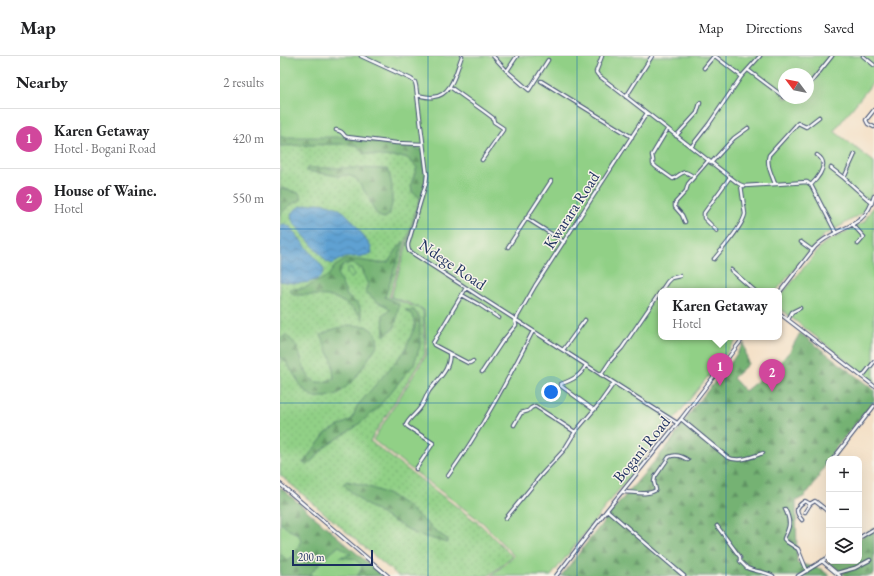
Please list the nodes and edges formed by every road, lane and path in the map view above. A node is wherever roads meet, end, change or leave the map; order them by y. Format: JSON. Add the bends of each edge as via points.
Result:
{"nodes":[{"id":1,"x":361,"y":56,"type":"edge"},
{"id":2,"x":462,"y":56,"type":"edge"},
{"id":3,"x":493,"y":56,"type":"edge"},
{"id":4,"x":517,"y":56,"type":"edge"},
{"id":5,"x":602,"y":56,"type":"edge"},
{"id":6,"x":652,"y":56,"type":"edge"},
{"id":7,"x":714,"y":56,"type":"edge"},
{"id":8,"x":760,"y":56,"type":"edge"},
{"id":9,"x":832,"y":56,"type":"edge"},
{"id":10,"x":863,"y":56,"type":"edge"},
{"id":11,"x":548,"y":60,"type":"dead end"},
{"id":12,"x":874,"y":65,"type":"edge"},
{"id":13,"x":704,"y":68,"type":"dead end"},
{"id":14,"x":748,"y":70,"type":"junction"},
{"id":15,"x":507,"y":71,"type":"junction"},
{"id":16,"x":741,"y":78,"type":"junction"},
{"id":17,"x":814,"y":78,"type":"edge"},
{"id":18,"x":542,"y":81,"type":"dead end"},
{"id":19,"x":450,"y":87,"type":"junction"},
{"id":20,"x":778,"y":92,"type":"edge"},
{"id":21,"x":417,"y":95,"type":"junction"},
{"id":22,"x":626,"y":97,"type":"junction"},
{"id":23,"x":700,"y":103,"type":"dead end"},
{"id":24,"x":874,"y":110,"type":"edge"},
{"id":25,"x":647,"y":113,"type":"junction"},
{"id":26,"x":819,"y":117,"type":"dead end"},
{"id":27,"x":874,"y":127,"type":"edge"},
{"id":28,"x":748,"y":128,"type":"dead end"},
{"id":29,"x":336,"y":130,"type":"dead end"},
{"id":30,"x":668,"y":130,"type":"junction"},
{"id":31,"x":676,"y":136,"type":"junction"},
{"id":32,"x":632,"y":137,"type":"junction"},
{"id":33,"x":423,"y":144,"type":"junction"},
{"id":34,"x":691,"y":147,"type":"junction"},
{"id":35,"x":855,"y":154,"type":"dead end"},
{"id":36,"x":817,"y":155,"type":"dead end"},
{"id":37,"x":482,"y":160,"type":"dead end"},
{"id":38,"x":708,"y":161,"type":"junction"},
{"id":39,"x":711,"y":163,"type":"junction"},
{"id":40,"x":831,"y":168,"type":"dead end"},
{"id":41,"x":694,"y":177,"type":"junction"},
{"id":42,"x":730,"y":177,"type":"junction"},
{"id":43,"x":844,"y":178,"type":"junction"},
{"id":44,"x":550,"y":181,"type":"dead end"},
{"id":45,"x":775,"y":184,"type":"junction"},
{"id":46,"x":740,"y":185,"type":"junction"},
{"id":47,"x":811,"y":185,"type":"junction"},
{"id":48,"x":874,"y":196,"type":"edge"},
{"id":49,"x":872,"y":203,"type":"junction"},
{"id":50,"x":526,"y":218,"type":"junction"},
{"id":51,"x":685,"y":222,"type":"dead end"},
{"id":52,"x":853,"y":225,"type":"junction"},
{"id":53,"x":716,"y":231,"type":"dead end"},
{"id":54,"x":836,"y":233,"type":"junction"},
{"id":55,"x":564,"y":242,"type":"junction"},
{"id":56,"x":801,"y":242,"type":"dead end"},
{"id":57,"x":858,"y":244,"type":"dead end"},
{"id":58,"x":508,"y":247,"type":"dead end"},
{"id":59,"x":812,"y":250,"type":"junction"},
{"id":60,"x":714,"y":259,"type":"dead end"},
{"id":61,"x":731,"y":270,"type":"dead end"},
{"id":62,"x":680,"y":276,"type":"dead end"},
{"id":63,"x":466,"y":288,"type":"junction"},
{"id":64,"x":663,"y":288,"type":"edge"},
{"id":65,"x":752,"y":288,"type":"edge"},
{"id":66,"x":782,"y":289,"type":"edge"},
{"id":67,"x":461,"y":295,"type":"junction"},
{"id":68,"x":658,"y":295,"type":"edge"},
{"id":69,"x":800,"y":308,"type":"dead end"},
{"id":70,"x":782,"y":315,"type":"edge"},
{"id":71,"x":499,"y":318,"type":"dead end"},
{"id":72,"x":516,"y":320,"type":"junction"},
{"id":73,"x":585,"y":320,"type":"dead end"},
{"id":74,"x":788,"y":320,"type":"junction"},
{"id":75,"x":533,"y":331,"type":"junction"},
{"id":76,"x":742,"y":340,"type":"edge"},
{"id":77,"x":563,"y":350,"type":"junction"},
{"id":78,"x":449,"y":353,"type":"junction"},
{"id":79,"x":473,"y":361,"type":"dead end"},
{"id":80,"x":874,"y":362,"type":"edge"},
{"id":81,"x":586,"y":365,"type":"junction"},
{"id":82,"x":482,"y":372,"type":"dead end"},
{"id":83,"x":601,"y":375,"type":"junction"},
{"id":84,"x":862,"y":377,"type":"junction"},
{"id":85,"x":614,"y":383,"type":"junction"},
{"id":86,"x":874,"y":386,"type":"edge"},
{"id":87,"x":874,"y":406,"type":"edge"},
{"id":88,"x":594,"y":410,"type":"junction"},
{"id":89,"x":681,"y":419,"type":"junction"},
{"id":90,"x":677,"y":423,"type":"junction"},
{"id":91,"x":514,"y":424,"type":"dead end"},
{"id":92,"x":575,"y":432,"type":"junction"},
{"id":93,"x":763,"y":453,"type":"dead end"},
{"id":94,"x":835,"y":456,"type":"edge"},
{"id":95,"x":688,"y":460,"type":"dead end"},
{"id":96,"x":416,"y":469,"type":"dead end"},
{"id":97,"x":448,"y":476,"type":"dead end"},
{"id":98,"x":280,"y":484,"type":"edge"},
{"id":99,"x":622,"y":492,"type":"junction"},
{"id":100,"x":810,"y":504,"type":"junction"},
{"id":101,"x":785,"y":509,"type":"dead end"},
{"id":102,"x":607,"y":510,"type":"junction"},
{"id":103,"x":826,"y":510,"type":"edge"},
{"id":104,"x":805,"y":512,"type":"dead end"},
{"id":105,"x":506,"y":518,"type":"dead end"},
{"id":106,"x":802,"y":520,"type":"dead end"},
{"id":107,"x":717,"y":526,"type":"dead end"},
{"id":108,"x":874,"y":529,"type":"edge"},
{"id":109,"x":862,"y":536,"type":"edge"},
{"id":110,"x":826,"y":559,"type":"edge"},
{"id":111,"x":870,"y":560,"type":"dead end"},
{"id":112,"x":822,"y":561,"type":"junction"},
{"id":113,"x":807,"y":571,"type":"junction"},
{"id":114,"x":837,"y":574,"type":"junction"},
{"id":115,"x":388,"y":576,"type":"edge"},
{"id":116,"x":556,"y":576,"type":"edge"},
{"id":117,"x":684,"y":576,"type":"edge"},
{"id":118,"x":773,"y":576,"type":"edge"},
{"id":119,"x":801,"y":576,"type":"edge"},
{"id":120,"x":840,"y":576,"type":"edge"}],
"edges":[{"from":1,"to":21,"type":"street","name":"Ndege Road","via":[[413,80]]},
{"from":2,"to":19,"type":"street"},
{"from":3,"to":15,"type":"street"},
{"from":4,"to":15,"type":"street"},
{"from":5,"to":22,"type":"street","via":[[596,72]]},
{"from":6,"to":22,"type":"street"},
{"from":7,"to":13,"type":"street"},
{"from":7,"to":16,"type":"street"},
{"from":8,"to":14,"type":"street"},
{"from":9,"to":17,"type":"street"},
{"from":10,"to":12,"type":"street"},
{"from":11,"to":15,"type":"street","via":[[529,90]]},
{"from":14,"to":16,"type":"street"},
{"from":14,"to":20,"type":"street"},
{"from":16,"to":34,"type":"street"},
{"from":18,"to":32,"type":"street"},
{"from":19,"to":21,"type":"street","via":[[432,98]]},
{"from":19,"to":37,"type":"street","via":[[503,128]]},
{"from":21,"to":33,"type":"street","name":"Ndege Road"},
{"from":22,"to":25,"type":"street"},
{"from":23,"to":31,"type":"street","via":[[697,113]]},
{"from":24,"to":27,"type":"street","via":[[866,120]]},
{"from":25,"to":30,"type":"street"},
{"from":25,"to":32,"type":"street","name":"Kwarara Road"},
{"from":26,"to":45,"type":"street","via":[[806,127],[798,123],[770,156],[768,166]]},
{"from":28,"to":39,"type":"street","via":[[734,138]]},
{"from":29,"to":33,"type":"street","via":[[348,137]]},
{"from":30,"to":31,"type":"street"},
{"from":30,"to":41,"type":"street","via":[[652,154],[654,164],[672,178],[682,172]]},
{"from":31,"to":34,"type":"street"},
{"from":32,"to":55,"type":"street","name":"Kwarara Road"},
{"from":33,"to":63,"type":"street","name":"Ndege Road","via":[[427,180],[408,250]]},
{"from":34,"to":38,"type":"street"},
{"from":35,"to":43,"type":"street"},
{"from":36,"to":47,"type":"street","via":[[822,161],[822,167]]},
{"from":38,"to":39,"type":"street"},
{"from":38,"to":41,"type":"street"},
{"from":39,"to":42,"type":"street"},
{"from":40,"to":43,"type":"street"},
{"from":41,"to":51,"type":"street","via":[[686,191],[674,203]]},
{"from":42,"to":46,"type":"street"},
{"from":42,"to":53,"type":"street","via":[[704,213],[704,218]]},
{"from":43,"to":49,"type":"street"},
{"from":44,"to":50,"type":"street"},
{"from":45,"to":46,"type":"street"},
{"from":45,"to":47,"type":"street","via":[[807,182]]},
{"from":46,"to":60,"type":"street","via":[[744,219]]},
{"from":47,"to":54,"type":"street"},
{"from":48,"to":49,"type":"street"},
{"from":49,"to":52,"type":"street","via":[[867,213]]},
{"from":50,"to":55,"type":"street"},
{"from":50,"to":58,"type":"street"},
{"from":52,"to":54,"type":"street"},
{"from":52,"to":57,"type":"street","via":[[864,237]]},
{"from":54,"to":59,"type":"street","via":[[821,241]]},
{"from":55,"to":72,"type":"street","name":"Kwarara Road"},
{"from":56,"to":59,"type":"street"},
{"from":59,"to":66,"type":"street"},
{"from":61,"to":65,"type":"street"},
{"from":62,"to":64,"type":"street","via":[[671,278]]},
{"from":63,"to":67,"type":"street"},
{"from":63,"to":72,"type":"street","name":"Ndege Road"},
{"from":67,"to":71,"type":"street"},
{"from":67,"to":78,"type":"street","via":[[433,343]]},
{"from":68,"to":83,"type":"street"},
{"from":69,"to":74,"type":"street","via":[[792,312]]},
{"from":70,"to":74,"type":"street"},
{"from":72,"to":75,"type":"street","name":"Ndege Road"},
{"from":72,"to":82,"type":"street","name":"Kwarara Road","via":[[516,325]]},
{"from":73,"to":77,"type":"street"},
{"from":74,"to":84,"type":"street"},
{"from":75,"to":77,"type":"street","name":"Ndege Road"},
{"from":75,"to":97,"type":"street","via":[[484,421]]},
{"from":76,"to":89,"type":"street","name":"Bogani Road"},
{"from":77,"to":81,"type":"street","name":"Ndege Road"},
{"from":78,"to":79,"type":"street","via":[[468,363]]},
{"from":78,"to":96,"type":"street","via":[[446,368],[429,391],[422,406],[406,425],[433,443]]},
{"from":80,"to":84,"type":"street"},
{"from":81,"to":83,"type":"street","name":"Ndege Road"},
{"from":81,"to":88,"type":"street","via":[[577,377],[561,386]]},
{"from":83,"to":85,"type":"street","name":"Ndege Road"},
{"from":84,"to":86,"type":"street"},
{"from":85,"to":88,"type":"street"},
{"from":85,"to":90,"type":"street","name":"Ndege Road"},
{"from":87,"to":94,"type":"street"},
{"from":88,"to":92,"type":"street"},
{"from":89,"to":90,"type":"street","name":"Bogani Road"},
{"from":89,"to":93,"type":"street","via":[[731,460]]},
{"from":90,"to":99,"type":"street","name":"Bogani Road"},
{"from":91,"to":92,"type":"street","via":[[521,413],[535,406]]},
{"from":92,"to":105,"type":"street","via":[[564,450]]},
{"from":95,"to":99,"type":"street","via":[[680,456],[669,457],[655,477],[654,491]]},
{"from":98,"to":115,"type":"street"},
{"from":99,"to":102,"type":"street","name":"Bogani Road"},
{"from":100,"to":103,"type":"street","via":[[816,501]]},
{"from":100,"to":104,"type":"street"},
{"from":100,"to":106,"type":"street","via":[[805,502],[798,508]]},
{"from":101,"to":113,"type":"street","via":[[789,526],[784,539],[798,549]]},
{"from":102,"to":116,"type":"street","name":"Bogani Road"},
{"from":102,"to":117,"type":"street"},
{"from":107,"to":118,"type":"street","via":[[740,556],[740,561],[747,567]]},
{"from":108,"to":109,"type":"street"},
{"from":110,"to":112,"type":"street"},
{"from":111,"to":114,"type":"street"},
{"from":112,"to":113,"type":"street"},
{"from":112,"to":114,"type":"street"},
{"from":113,"to":119,"type":"street"},
{"from":114,"to":120,"type":"street"}]}
